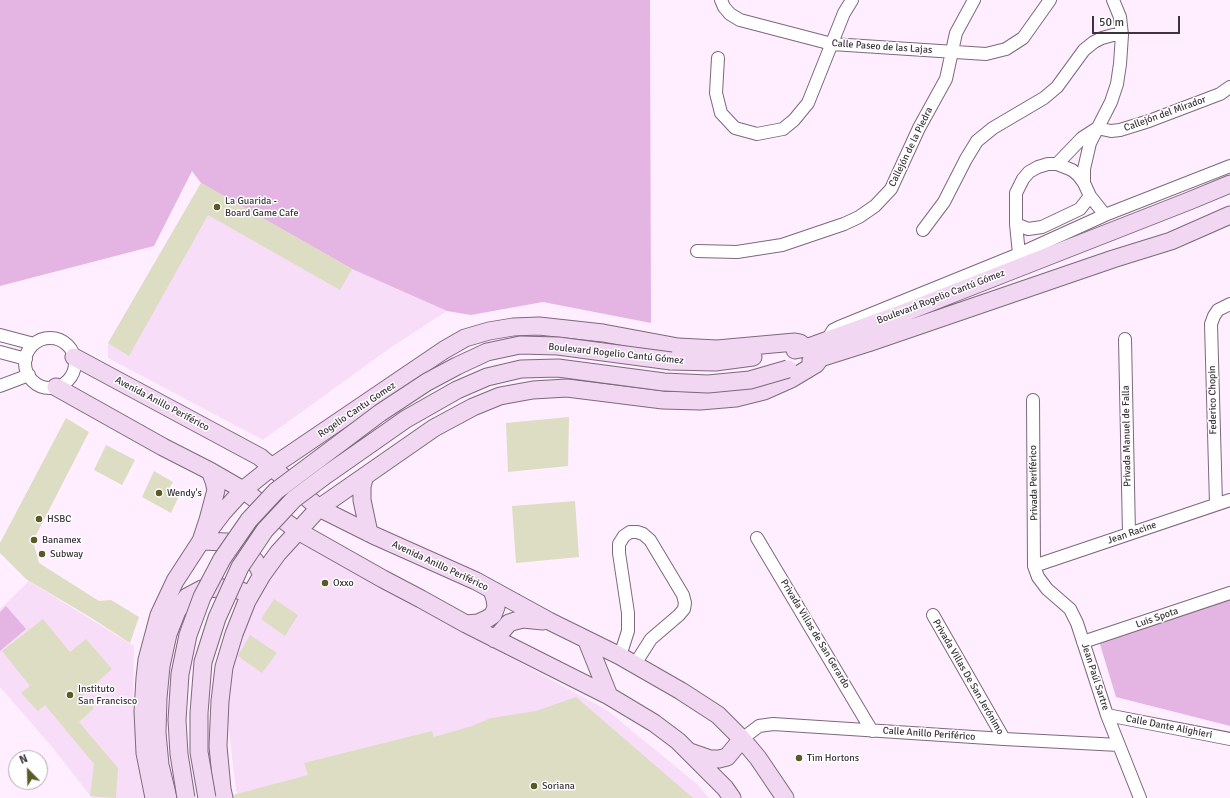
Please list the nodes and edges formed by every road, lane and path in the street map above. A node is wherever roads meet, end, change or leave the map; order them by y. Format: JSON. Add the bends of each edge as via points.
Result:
{"nodes":[{"id":1,"x":852,"y":0,"type":"edge"},
{"id":2,"x":974,"y":0,"type":"edge"},
{"id":3,"x":1050,"y":0,"type":"edge"},
{"id":4,"x":1113,"y":0,"type":"edge"},
{"id":5,"x":724,"y":2,"type":"edge"},
{"id":6,"x":1122,"y":35,"type":"junction"},
{"id":7,"x":832,"y":44,"type":"junction"},
{"id":8,"x":952,"y":52,"type":"junction"},
{"id":9,"x":718,"y":58,"type":"dead end"},
{"id":10,"x":1230,"y":87,"type":"edge"},
{"id":11,"x":1097,"y":128,"type":"junction"},
{"id":12,"x":1057,"y":164,"type":"junction"},
{"id":13,"x":1230,"y":166,"type":"edge"},
{"id":14,"x":1084,"y":183,"type":"junction"},
{"id":15,"x":1230,"y":184,"type":"edge"},
{"id":16,"x":1090,"y":196,"type":"junction"},
{"id":17,"x":1105,"y":215,"type":"junction"},
{"id":18,"x":1230,"y":215,"type":"edge"},
{"id":19,"x":1016,"y":224,"type":"junction"},
{"id":20,"x":924,"y":230,"type":"dead end"},
{"id":21,"x":697,"y":251,"type":"dead end"},
{"id":22,"x":1019,"y":254,"type":"junction"},
{"id":23,"x":1230,"y":304,"type":"edge"},
{"id":24,"x":0,"y":335,"type":"edge"},
{"id":25,"x":1125,"y":339,"type":"dead end"},
{"id":26,"x":828,"y":340,"type":"junction"},
{"id":27,"x":34,"y":344,"type":"junction"},
{"id":28,"x":806,"y":348,"type":"junction"},
{"id":29,"x":0,"y":352,"type":"edge"},
{"id":30,"x":74,"y":357,"type":"junction"},
{"id":31,"x":821,"y":357,"type":"junction"},
{"id":32,"x":26,"y":359,"type":"junction"},
{"id":33,"x":29,"y":375,"type":"junction"},
{"id":34,"x":0,"y":386,"type":"edge"},
{"id":35,"x":56,"y":387,"type":"junction"},
{"id":36,"x":1033,"y":400,"type":"dead end"},
{"id":37,"x":324,"y":431,"type":"junction"},
{"id":38,"x":273,"y":466,"type":"junction"},
{"id":39,"x":210,"y":470,"type":"junction"},
{"id":40,"x":365,"y":476,"type":"junction"},
{"id":41,"x":243,"y":490,"type":"junction"},
{"id":42,"x":1230,"y":500,"type":"edge"},
{"id":43,"x":1216,"y":504,"type":"junction"},
{"id":44,"x":319,"y":508,"type":"junction"},
{"id":45,"x":298,"y":531,"type":"junction"},
{"id":46,"x":369,"y":533,"type":"junction"},
{"id":47,"x":1129,"y":534,"type":"junction"},
{"id":48,"x":757,"y":538,"type":"dead end"},
{"id":49,"x":201,"y":541,"type":"junction"},
{"id":50,"x":1034,"y":566,"type":"junction"},
{"id":51,"x":262,"y":575,"type":"junction"},
{"id":52,"x":492,"y":590,"type":"junction"},
{"id":53,"x":1230,"y":593,"type":"edge"},
{"id":54,"x":250,"y":595,"type":"junction"},
{"id":55,"x":933,"y":615,"type":"dead end"},
{"id":56,"x":549,"y":622,"type":"junction"},
{"id":57,"x":466,"y":624,"type":"junction"},
{"id":58,"x":495,"y":639,"type":"junction"},
{"id":59,"x":587,"y":641,"type":"junction"},
{"id":60,"x":1083,"y":642,"type":"junction"},
{"id":61,"x":620,"y":656,"type":"junction"},
{"id":62,"x":635,"y":664,"type":"junction"},
{"id":63,"x":609,"y":696,"type":"junction"},
{"id":64,"x":1107,"y":715,"type":"junction"},
{"id":65,"x":872,"y":731,"type":"junction"},
{"id":66,"x":742,"y":739,"type":"junction"},
{"id":67,"x":1004,"y":739,"type":"junction"},
{"id":68,"x":1230,"y":739,"type":"edge"},
{"id":69,"x":1119,"y":744,"type":"junction"},
{"id":70,"x":689,"y":752,"type":"junction"},
{"id":71,"x":154,"y":798,"type":"edge"},
{"id":72,"x":168,"y":798,"type":"edge"},
{"id":73,"x":186,"y":798,"type":"edge"},
{"id":74,"x":207,"y":798,"type":"edge"},
{"id":75,"x":224,"y":798,"type":"edge"},
{"id":76,"x":732,"y":798,"type":"edge"},
{"id":77,"x":785,"y":798,"type":"edge"},
{"id":78,"x":1140,"y":798,"type":"edge"}],
"edges":[{"from":1,"to":7,"type":"street"},
{"from":2,"to":8,"type":"street","name":"Callejón de la Piedra","via":[[956,33]]},
{"from":3,"to":8,"type":"street","name":"Calle Paseo de las Lajas","via":[[1023,38],[1006,49],[986,54]]},
{"from":4,"to":6,"type":"street","via":[[1120,17]]},
{"from":5,"to":7,"type":"street","name":"Calle Paseo de las Lajas","via":[[730,14],[740,20]]},
{"from":6,"to":11,"type":"street","via":[[1117,84]]},
{"from":6,"to":20,"type":"street","via":[[1113,35],[1094,42],[1084,50],[1057,87],[977,141],[944,202]]},
{"from":7,"to":8,"type":"street","name":"Calle Paseo de las Lajas"},
{"from":7,"to":9,"type":"street","via":[[808,103],[794,120],[783,129],[757,134],[735,128],[721,113],[716,94]]},
{"from":8,"to":21,"type":"street","name":"Callejón de la Piedra","via":[[946,79],[919,128],[891,189],[875,206],[844,224],[782,245],[737,252]]},
{"from":10,"to":11,"type":"street","name":"Callejón del Mirador","via":[[1220,94],[1120,130]]},
{"from":11,"to":12,"type":"street","via":[[1082,138]]},
{"from":11,"to":14,"type":"street","via":[[1086,157]]},
{"from":12,"to":14,"type":"street","via":[[1072,170]]},
{"from":12,"to":19,"type":"street","via":[[1038,167],[1023,178],[1016,193]]},
{"from":13,"to":17,"type":"street"},
{"from":14,"to":16,"type":"street"},
{"from":15,"to":26,"type":"street","name":"Boulevard Rogelio Cantú Gómez","via":[[906,312]]},
{"from":16,"to":17,"type":"street"},
{"from":16,"to":19,"type":"street","via":[[1080,209],[1042,227],[1028,229]]},
{"from":17,"to":22,"type":"street"},
{"from":18,"to":31,"type":"street","name":"Boulevard Rogelio Cantú Gómez","via":[[1172,241]]},
{"from":19,"to":22,"type":"street"},
{"from":22,"to":26,"type":"street","via":[[839,327]]},
{"from":23,"to":43,"type":"street","name":"Federico Chopin","via":[[1218,310],[1211,324]]},
{"from":24,"to":27,"type":"street"},
{"from":25,"to":47,"type":"street","name":"Privada Manuel de Falla"},
{"from":26,"to":28,"type":"street","name":"Boulevard Rogelio Cantú Gómez"},
{"from":27,"to":30,"type":"street","via":[[46,339],[58,340],[68,346]]},
{"from":27,"to":32,"type":"street"},
{"from":28,"to":37,"type":"street","name":"Rogelio Cantu Gomez","via":[[795,342],[718,349],[678,347],[603,333],[539,326],[489,331],[465,338],[444,350]]},
{"from":28,"to":73,"type":"street","name":"Boulevard Rogelio Cantú Gómez","bridge":true,"via":[[715,362],[671,361],[558,346],[520,345],[487,352],[457,366],[392,405],[276,491],[248,520],[222,559],[202,596],[188,635],[180,674],[177,720]]},
{"from":29,"to":32,"type":"street"},
{"from":30,"to":35,"type":"street","via":[[75,364],[71,376]]},
{"from":30,"to":38,"type":"street","name":"Avenida Anillo Periférico"},
{"from":31,"to":40,"type":"street","via":[[816,364],[791,378],[764,390],[736,398],[700,401],[662,400],[568,388],[533,390],[500,396],[434,428]]},
{"from":31,"to":74,"type":"street","name":"Boulevard Rogelio Cantú Gómez","bridge":true,"via":[[750,380],[708,384],[664,382],[558,368],[521,369],[487,377],[457,390],[406,419],[326,475],[294,499],[265,530],[240,567],[217,618],[203,662],[199,713],[199,752]]},
{"from":32,"to":33,"type":"street","via":[[26,370]]},
{"from":33,"to":34,"type":"street"},
{"from":33,"to":35,"type":"street","via":[[43,387]]},
{"from":35,"to":39,"type":"street","via":[[163,447]]},
{"from":36,"to":50,"type":"street","name":"Privada Periférico"},
{"from":37,"to":38,"type":"street","name":"Rogelio Cantu Gomez"},
{"from":37,"to":40,"type":"street","via":[[324,443],[329,456],[337,466]]},
{"from":38,"to":41,"type":"street","name":"Rogelio Cantu Gomez"},
{"from":38,"to":44,"type":"street","name":"Avenida Anillo Periférico"},
{"from":39,"to":41,"type":"street"},
{"from":39,"to":49,"type":"street","via":[[216,490]]},
{"from":40,"to":44,"type":"street"},
{"from":40,"to":46,"type":"street","via":[[362,500]]},
{"from":41,"to":45,"type":"street"},
{"from":41,"to":49,"type":"street","name":"Rogelio Cantu Gomez"},
{"from":42,"to":43,"type":"street","name":"Jean Racine"},
{"from":43,"to":47,"type":"street","name":"Jean Racine"},
{"from":44,"to":45,"type":"street"},
{"from":44,"to":46,"type":"street","name":"Avenida Anillo Periférico"},
{"from":45,"to":51,"type":"street"},
{"from":45,"to":57,"type":"street"},
{"from":46,"to":52,"type":"street","name":"Avenida Anillo Periférico"},
{"from":47,"to":50,"type":"street","name":"Jean Racine"},
{"from":48,"to":65,"type":"street","name":"Privada Villas de San Gerardo"},
{"from":49,"to":51,"type":"street","via":[[237,545],[255,561]]},
{"from":49,"to":71,"type":"street","name":"Rogelio Cantu Gomez","via":[[159,615],[147,660],[143,711],[145,753]]},
{"from":50,"to":60,"type":"street","name":"Jean Paúl Sartre","via":[[1047,589],[1070,609]]},
{"from":51,"to":54,"type":"street"},
{"from":52,"to":56,"type":"street","name":"Avenida Anillo Periférico"},
{"from":52,"to":57,"type":"street","via":[[496,607],[493,615],[487,620]]},
{"from":53,"to":60,"type":"street","name":"Luis Spota"},
{"from":54,"to":72,"type":"street","via":[[235,589],[202,589],[186,597],[177,611],[168,634],[161,666],[158,698],[157,733],[160,765]]},
{"from":54,"to":75,"type":"street","via":[[234,634],[223,674],[218,746]]},
{"from":55,"to":67,"type":"street","name":"Privada Villas De San Jerónimo"},
{"from":56,"to":58,"type":"street","via":[[515,620]]},
{"from":56,"to":59,"type":"street","name":"Avenida Anillo Periférico"},
{"from":57,"to":58,"type":"street"},
{"from":58,"to":63,"type":"street"},
{"from":59,"to":61,"type":"street","name":"Avenida Anillo Periférico"},
{"from":59,"to":63,"type":"street"},
{"from":60,"to":64,"type":"street","name":"Jean Paúl Sartre"},
{"from":61,"to":62,"type":"street","name":"Avenida Anillo Periférico"},
{"from":61,"to":62,"type":"street","via":[[628,631],[620,544],[624,536],[630,532],[637,532],[650,540],[683,595],[685,603],[679,615],[651,639]]},
{"from":62,"to":66,"type":"street","name":"Avenida Anillo Periférico","via":[[718,715]]},
{"from":63,"to":70,"type":"street","via":[[654,723]]},
{"from":64,"to":68,"type":"street","name":"Calle Dante Alighieri"},
{"from":64,"to":69,"type":"street","name":"Jean Paúl Sartre"},
{"from":65,"to":66,"type":"street","name":"Calle Anillo Periférico","via":[[773,724],[759,726]]},
{"from":65,"to":67,"type":"street","name":"Calle Anillo Periférico"},
{"from":66,"to":70,"type":"street","via":[[727,757],[710,759]]},
{"from":66,"to":77,"type":"street","name":"Avenida Anillo Periférico"},
{"from":67,"to":69,"type":"street","name":"Calle Anillo Periférico"},
{"from":69,"to":78,"type":"street","name":"Jean Paúl Sartre"},
{"from":70,"to":76,"type":"street"}]}
